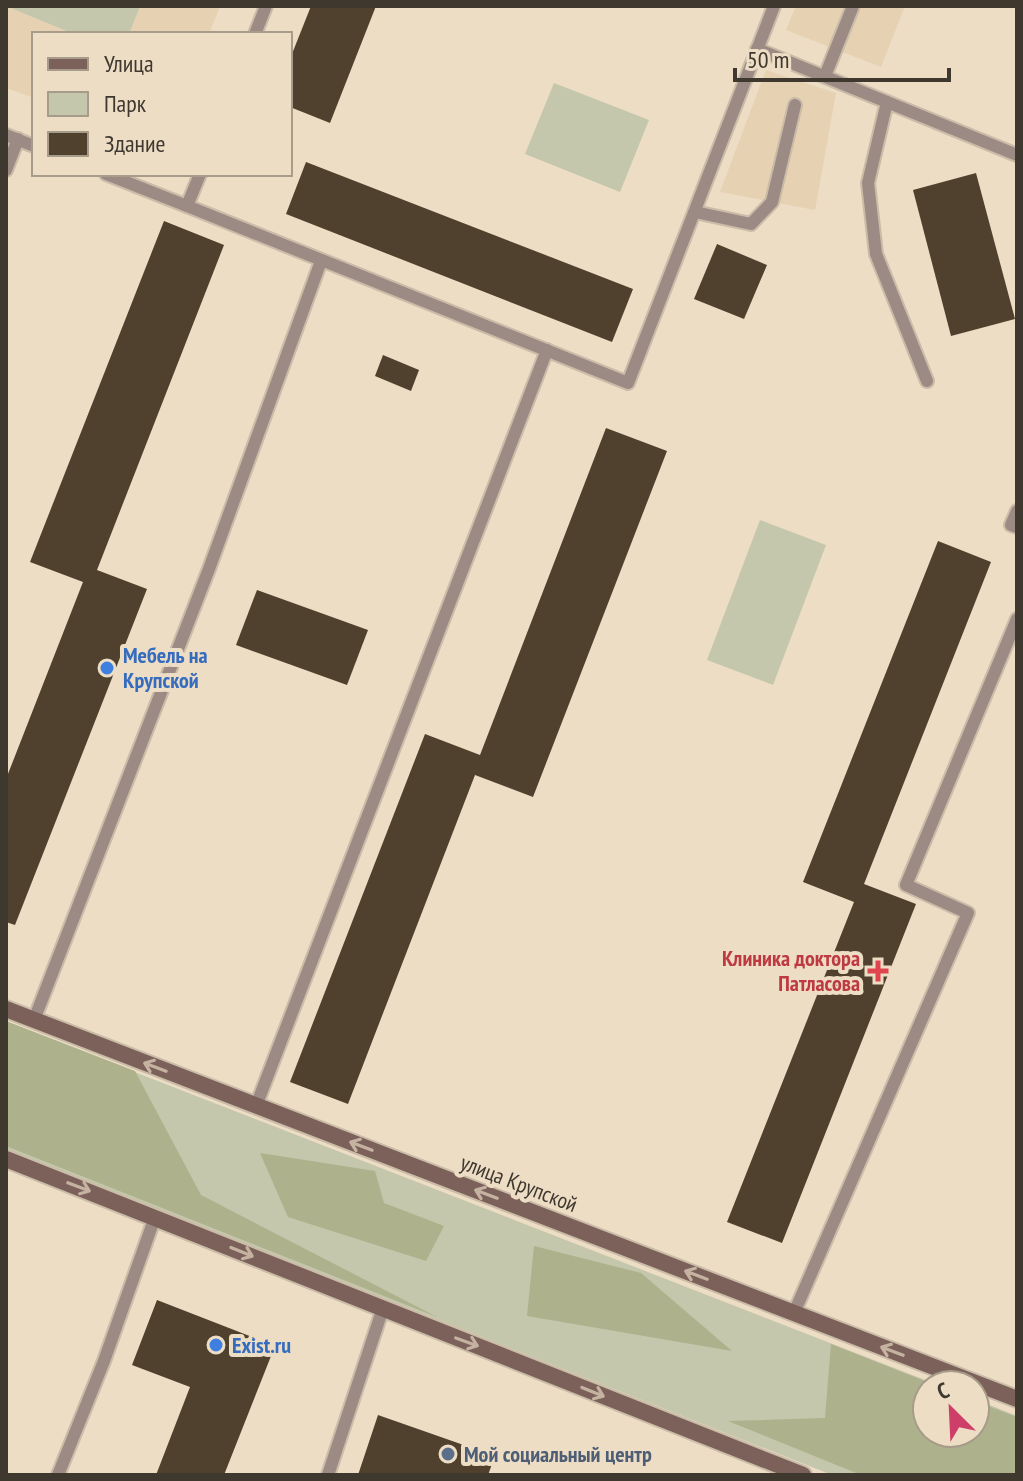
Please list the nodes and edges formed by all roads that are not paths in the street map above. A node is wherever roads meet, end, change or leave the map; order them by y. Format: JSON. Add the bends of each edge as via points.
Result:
{"nodes":[{"id":1,"x":266,"y":6,"type":"edge"},
{"id":2,"x":774,"y":6,"type":"edge"},
{"id":3,"x":853,"y":6,"type":"edge"},
{"id":4,"x":256,"y":32,"type":"edge"},
{"id":5,"x":757,"y":49,"type":"junction"},
{"id":6,"x":825,"y":76,"type":"junction"},
{"id":7,"x":887,"y":102,"type":"junction"},
{"id":8,"x":795,"y":105,"type":"dead end"},
{"id":9,"x":12,"y":137,"type":"edge"},
{"id":10,"x":32,"y":145,"type":"edge"},
{"id":11,"x":1017,"y":155,"type":"edge"},
{"id":12,"x":6,"y":170,"type":"edge"},
{"id":13,"x":111,"y":176,"type":"edge"},
{"id":14,"x":199,"y":176,"type":"edge"},
{"id":15,"x":187,"y":206,"type":"junction"},
{"id":16,"x":695,"y":212,"type":"junction"},
{"id":17,"x":321,"y":261,"type":"junction"},
{"id":18,"x":547,"y":350,"type":"junction"},
{"id":19,"x":927,"y":381,"type":"dead end"},
{"id":20,"x":1017,"y":511,"type":"edge"},
{"id":21,"x":1017,"y":527,"type":"edge"},
{"id":22,"x":1017,"y":619,"type":"edge"},
{"id":23,"x":6,"y":1009,"type":"edge"},
{"id":24,"x":34,"y":1020,"type":"junction"},
{"id":25,"x":256,"y":1106,"type":"junction"},
{"id":26,"x":6,"y":1159,"type":"edge"},
{"id":27,"x":155,"y":1217,"type":"junction"},
{"id":28,"x":383,"y":1308,"type":"junction"},
{"id":29,"x":794,"y":1313,"type":"junction"},
{"id":30,"x":1017,"y":1399,"type":"edge"},
{"id":31,"x":58,"y":1475,"type":"edge"},
{"id":32,"x":328,"y":1475,"type":"edge"},
{"id":33,"x":803,"y":1475,"type":"edge"}],
"edges":[{"from":1,"to":4,"type":"lane"},
{"from":2,"to":5,"type":"lane"},
{"from":3,"to":6,"type":"lane"},
{"from":5,"to":6,"type":"lane"},
{"from":5,"to":16,"type":"lane"},
{"from":6,"to":7,"type":"lane"},
{"from":7,"to":11,"type":"lane"},
{"from":7,"to":19,"type":"lane","via":[[868,183],[876,254]]},
{"from":8,"to":16,"type":"lane","via":[[772,202],[751,224]]},
{"from":9,"to":10,"type":"lane"},
{"from":9,"to":12,"type":"lane"},
{"from":13,"to":15,"type":"lane"},
{"from":14,"to":15,"type":"lane"},
{"from":15,"to":17,"type":"lane"},
{"from":16,"to":18,"type":"lane","via":[[628,383]]},
{"from":17,"to":18,"type":"lane"},
{"from":17,"to":24,"type":"lane","via":[[209,569]]},
{"from":18,"to":25,"type":"lane"},
{"from":20,"to":21,"type":"lane","via":[[1011,525]]},
{"from":22,"to":29,"type":"lane","via":[[906,885],[968,913]]},
{"from":23,"to":24,"type":"street","name":"улица Крупской"},
{"from":25,"to":24,"type":"street","name":"улица Крупской","one_way":true},
{"from":29,"to":25,"type":"street","name":"улица Крупской","one_way":true},
{"from":26,"to":27,"type":"street","one_way":true},
{"from":27,"to":28,"type":"street","one_way":true},
{"from":27,"to":31,"type":"lane"},
{"from":28,"to":32,"type":"lane"},
{"from":28,"to":33,"type":"street","one_way":true},
{"from":30,"to":29,"type":"street","name":"улица Крупской","one_way":true}]}
